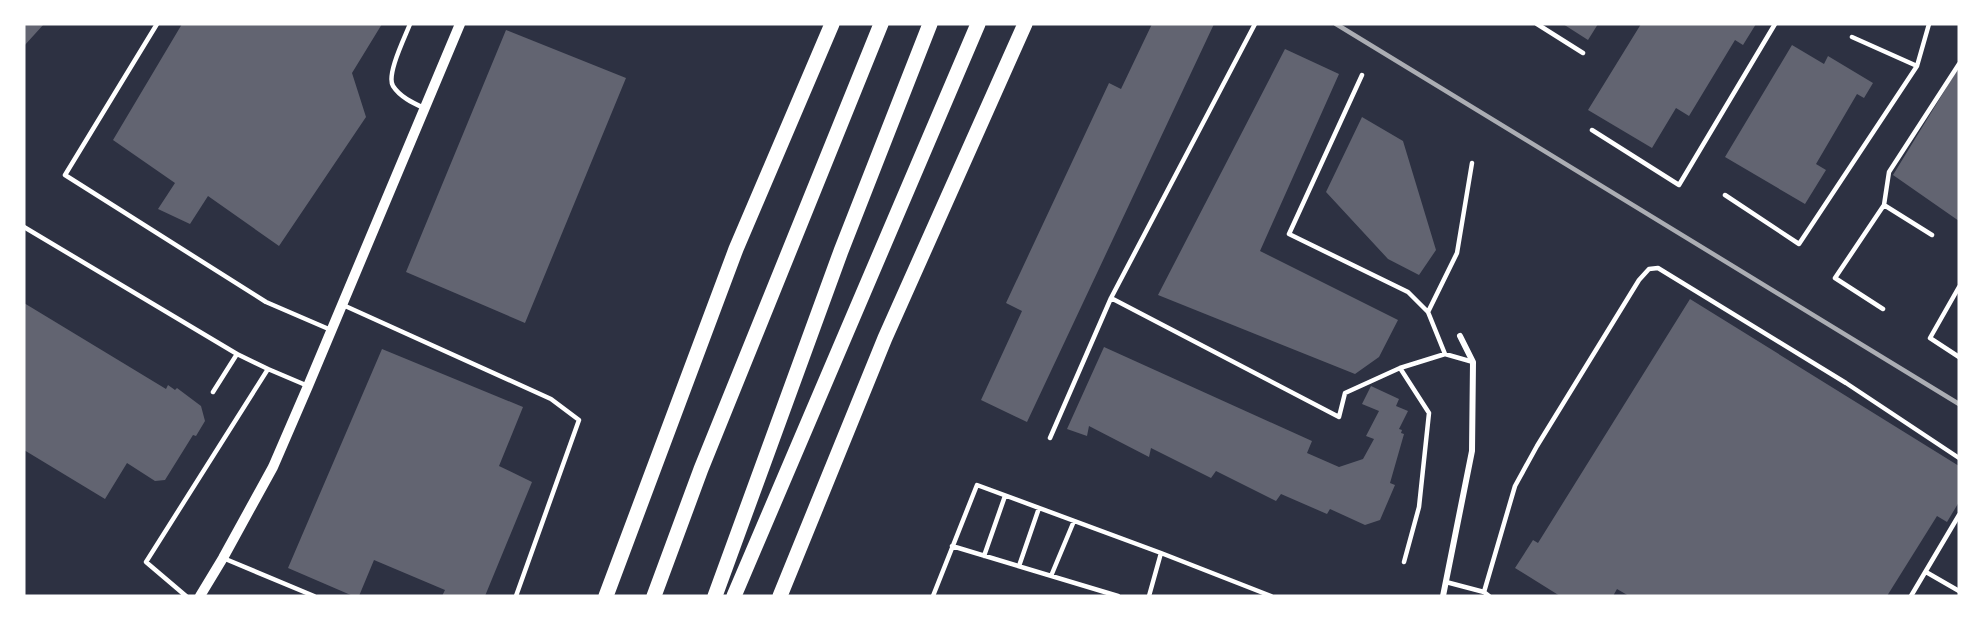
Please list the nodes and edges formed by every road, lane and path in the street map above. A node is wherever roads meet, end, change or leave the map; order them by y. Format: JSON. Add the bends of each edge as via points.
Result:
{"nodes":[{"id":1,"x":157,"y":24,"type":"edge"},
{"id":2,"x":410,"y":24,"type":"edge"},
{"id":3,"x":460,"y":24,"type":"edge"},
{"id":4,"x":832,"y":24,"type":"edge"},
{"id":5,"x":881,"y":24,"type":"edge"},
{"id":6,"x":930,"y":24,"type":"edge"},
{"id":7,"x":978,"y":24,"type":"edge"},
{"id":8,"x":1025,"y":24,"type":"edge"},
{"id":9,"x":1255,"y":24,"type":"edge"},
{"id":10,"x":1538,"y":24,"type":"edge"},
{"id":11,"x":1775,"y":24,"type":"edge"},
{"id":12,"x":1929,"y":24,"type":"edge"},
{"id":13,"x":1852,"y":37,"type":"dead end"},
{"id":14,"x":1582,"y":53,"type":"dead end"},
{"id":15,"x":1959,"y":64,"type":"edge"},
{"id":16,"x":1917,"y":66,"type":"junction"},
{"id":17,"x":1362,"y":75,"type":"dead end"},
{"id":18,"x":424,"y":108,"type":"junction"},
{"id":19,"x":1592,"y":130,"type":"dead end"},
{"id":20,"x":1472,"y":163,"type":"dead end"},
{"id":21,"x":1725,"y":195,"type":"dead end"},
{"id":22,"x":1884,"y":205,"type":"junction"},
{"id":23,"x":24,"y":227,"type":"edge"},
{"id":24,"x":1932,"y":235,"type":"dead end"},
{"id":25,"x":1959,"y":287,"type":"edge"},
{"id":26,"x":1111,"y":298,"type":"junction"},
{"id":27,"x":341,"y":304,"type":"junction"},
{"id":28,"x":1883,"y":309,"type":"dead end"},
{"id":29,"x":1428,"y":312,"type":"junction"},
{"id":30,"x":331,"y":330,"type":"junction"},
{"id":31,"x":1460,"y":336,"type":"dead end"},
{"id":32,"x":885,"y":338,"type":"junction"},
{"id":33,"x":237,"y":354,"type":"junction"},
{"id":34,"x":1445,"y":354,"type":"junction"},
{"id":35,"x":1959,"y":357,"type":"edge"},
{"id":36,"x":1473,"y":362,"type":"junction"},
{"id":37,"x":1400,"y":368,"type":"junction"},
{"id":38,"x":268,"y":369,"type":"junction"},
{"id":39,"x":308,"y":386,"type":"junction"},
{"id":40,"x":213,"y":392,"type":"dead end"},
{"id":41,"x":1050,"y":438,"type":"dead end"},
{"id":42,"x":1959,"y":458,"type":"edge"},
{"id":43,"x":1005,"y":496,"type":"junction"},
{"id":44,"x":1039,"y":508,"type":"junction"},
{"id":45,"x":1959,"y":515,"type":"edge"},
{"id":46,"x":1074,"y":521,"type":"junction"},
{"id":47,"x":952,"y":546,"type":"junction"},
{"id":48,"x":1161,"y":553,"type":"junction"},
{"id":49,"x":984,"y":556,"type":"junction"},
{"id":50,"x":223,"y":558,"type":"junction"},
{"id":51,"x":1404,"y":562,"type":"dead end"},
{"id":52,"x":1018,"y":566,"type":"junction"},
{"id":53,"x":1926,"y":572,"type":"junction"},
{"id":54,"x":1051,"y":576,"type":"junction"},
{"id":55,"x":1446,"y":582,"type":"junction"},
{"id":56,"x":1959,"y":591,"type":"edge"},
{"id":57,"x":1484,"y":592,"type":"junction"},
{"id":58,"x":186,"y":596,"type":"edge"},
{"id":59,"x":200,"y":596,"type":"edge"},
{"id":60,"x":314,"y":596,"type":"edge"},
{"id":61,"x":516,"y":596,"type":"edge"},
{"id":62,"x":606,"y":596,"type":"edge"},
{"id":63,"x":654,"y":596,"type":"edge"},
{"id":64,"x":715,"y":596,"type":"edge"},
{"id":65,"x":734,"y":596,"type":"edge"},
{"id":66,"x":780,"y":596,"type":"edge"},
{"id":67,"x":791,"y":596,"type":"edge"},
{"id":68,"x":933,"y":596,"type":"edge"},
{"id":69,"x":1118,"y":596,"type":"edge"},
{"id":70,"x":1149,"y":596,"type":"edge"},
{"id":71,"x":1271,"y":596,"type":"edge"},
{"id":72,"x":1443,"y":596,"type":"edge"},
{"id":73,"x":1489,"y":596,"type":"edge"},
{"id":74,"x":1911,"y":596,"type":"edge"},
{"id":75,"x":1957,"y":596,"type":"edge"}],
"edges":[{"from":1,"to":30,"type":"lane","via":[[65,175],[266,302]]},
{"from":2,"to":18,"type":"lane","via":[[391,75],[393,85],[407,100]]},
{"from":3,"to":18,"type":"street"},
{"from":4,"to":62,"type":"highway","via":[[736,249]]},
{"from":5,"to":63,"type":"highway"},
{"from":6,"to":64,"type":"highway","via":[[841,251]]},
{"from":7,"to":65,"type":"highway"},
{"from":8,"to":32,"type":"highway"},
{"from":9,"to":26,"type":"lane"},
{"from":10,"to":14,"type":"lane"},
{"from":11,"to":19,"type":"lane","via":[[1679,185]]},
{"from":12,"to":16,"type":"lane"},
{"from":13,"to":16,"type":"lane"},
{"from":15,"to":22,"type":"lane","via":[[1889,172]]},
{"from":16,"to":21,"type":"lane","via":[[1799,244]]},
{"from":17,"to":29,"type":"lane","via":[[1289,234],[1408,292]]},
{"from":18,"to":27,"type":"street"},
{"from":20,"to":29,"type":"lane","via":[[1457,253]]},
{"from":22,"to":24,"type":"lane"},
{"from":22,"to":28,"type":"lane","via":[[1835,278]]},
{"from":23,"to":33,"type":"lane"},
{"from":25,"to":35,"type":"lane","via":[[1930,339]]},
{"from":26,"to":37,"type":"lane","via":[[1339,417],[1345,393]]},
{"from":26,"to":41,"type":"lane"},
{"from":27,"to":30,"type":"street"},
{"from":27,"to":61,"type":"lane","via":[[551,399],[579,420]]},
{"from":29,"to":34,"type":"lane"},
{"from":30,"to":39,"type":"street"},
{"from":31,"to":36,"type":"street"},
{"from":32,"to":66,"type":"highway"},
{"from":32,"to":67,"type":"highway"},
{"from":33,"to":38,"type":"lane"},
{"from":33,"to":40,"type":"lane"},
{"from":34,"to":36,"type":"lane"},
{"from":34,"to":37,"type":"lane"},
{"from":36,"to":55,"type":"street","via":[[1472,451]]},
{"from":37,"to":51,"type":"lane","via":[[1429,412],[1419,507]]},
{"from":38,"to":39,"type":"lane"},
{"from":38,"to":58,"type":"lane","via":[[146,562]]},
{"from":39,"to":50,"type":"street","via":[[273,467]]},
{"from":42,"to":57,"type":"lane","via":[[1659,268],[1649,269],[1515,486]]},
{"from":43,"to":44,"type":"lane"},
{"from":43,"to":47,"type":"lane","via":[[977,485]]},
{"from":43,"to":49,"type":"lane"},
{"from":44,"to":46,"type":"lane"},
{"from":44,"to":52,"type":"lane"},
{"from":45,"to":53,"type":"lane"},
{"from":46,"to":48,"type":"lane"},
{"from":46,"to":54,"type":"lane"},
{"from":47,"to":49,"type":"lane"},
{"from":47,"to":68,"type":"lane"},
{"from":48,"to":70,"type":"lane"},
{"from":48,"to":71,"type":"lane"},
{"from":49,"to":52,"type":"lane"},
{"from":50,"to":59,"type":"street"},
{"from":50,"to":60,"type":"lane"},
{"from":52,"to":54,"type":"lane"},
{"from":53,"to":56,"type":"lane"},
{"from":53,"to":74,"type":"lane"},
{"from":54,"to":69,"type":"lane"},
{"from":55,"to":57,"type":"lane"},
{"from":55,"to":72,"type":"street"},
{"from":56,"to":75,"type":"lane"},
{"from":57,"to":73,"type":"lane"}]}
